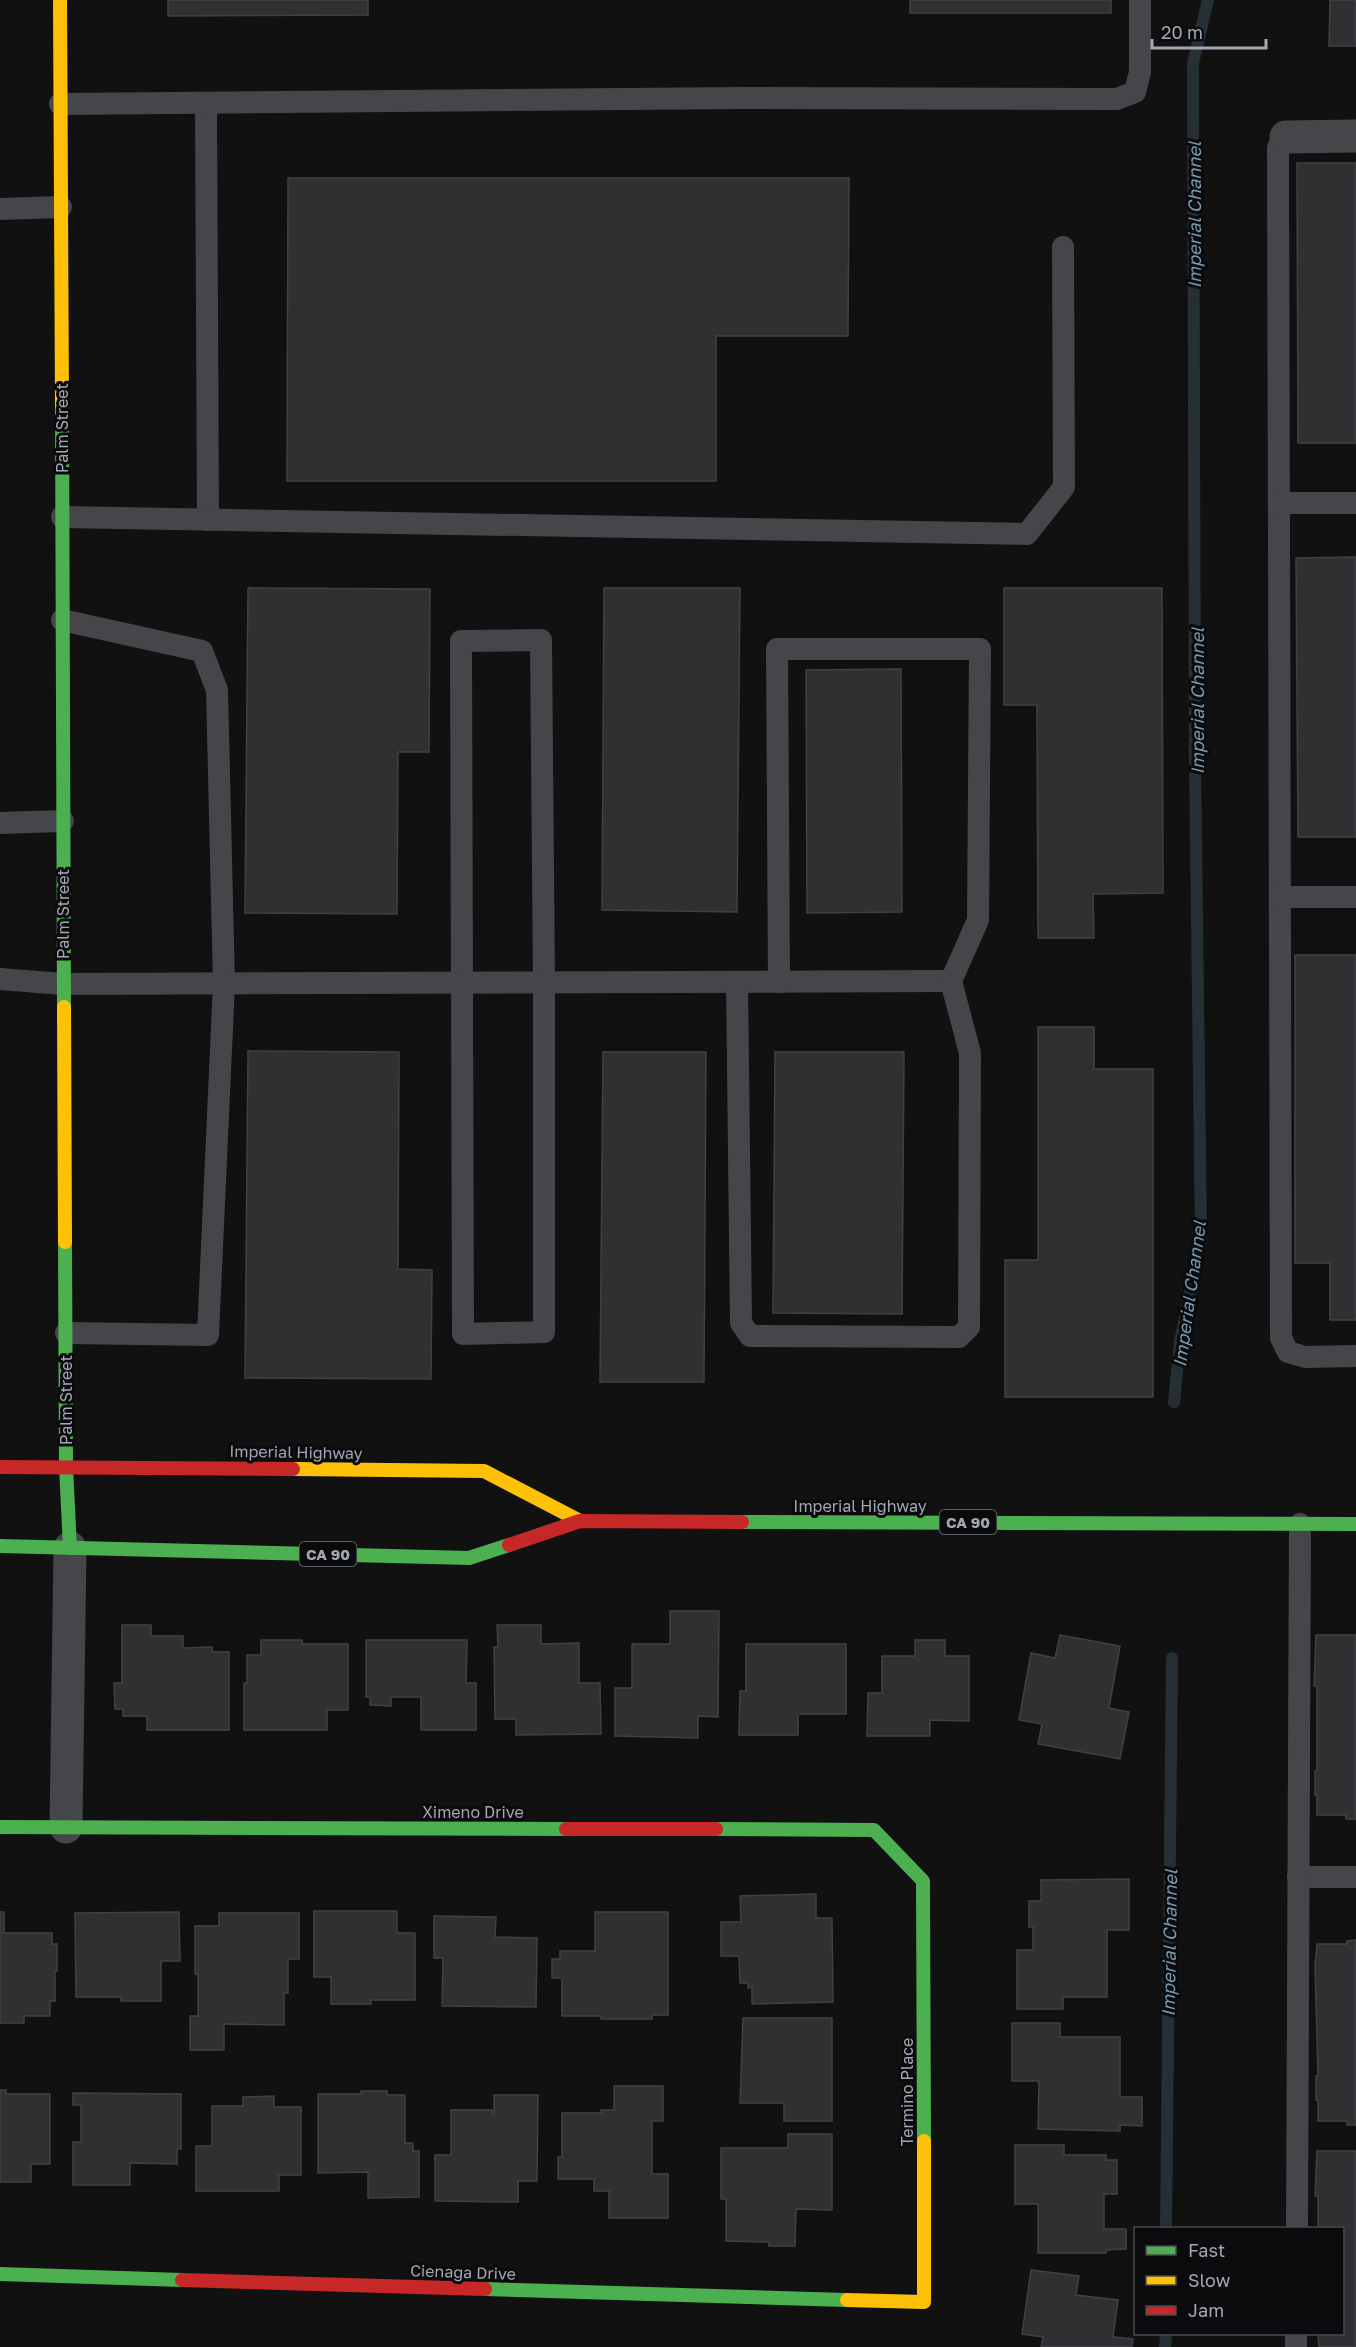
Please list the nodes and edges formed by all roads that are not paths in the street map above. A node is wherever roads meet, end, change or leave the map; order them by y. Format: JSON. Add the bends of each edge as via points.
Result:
{"nodes":[{"id":1,"x":60,"y":0,"type":"edge"},
{"id":2,"x":1140,"y":0,"type":"edge"},
{"id":3,"x":206,"y":103,"type":"junction"},
{"id":4,"x":60,"y":104,"type":"junction"},
{"id":5,"x":1356,"y":136,"type":"edge"},
{"id":6,"x":1286,"y":137,"type":"joint"},
{"id":7,"x":61,"y":207,"type":"junction"},
{"id":8,"x":0,"y":209,"type":"edge"},
{"id":9,"x":1063,"y":246,"type":"dead end"},
{"id":10,"x":1279,"y":503,"type":"junction"},
{"id":11,"x":1356,"y":503,"type":"edge"},
{"id":12,"x":62,"y":518,"type":"junction"},
{"id":13,"x":208,"y":520,"type":"junction"},
{"id":14,"x":62,"y":620,"type":"junction"},
{"id":15,"x":63,"y":821,"type":"junction"},
{"id":16,"x":0,"y":823,"type":"edge"},
{"id":17,"x":1280,"y":897,"type":"junction"},
{"id":18,"x":1356,"y":897,"type":"edge"},
{"id":19,"x":0,"y":979,"type":"edge"},
{"id":20,"x":951,"y":981,"type":"junction"},
{"id":21,"x":544,"y":982,"type":"junction"},
{"id":22,"x":737,"y":982,"type":"junction"},
{"id":23,"x":778,"y":982,"type":"junction"},
{"id":24,"x":462,"y":983,"type":"junction"},
{"id":25,"x":63,"y":984,"type":"junction"},
{"id":26,"x":224,"y":984,"type":"junction"},
{"id":27,"x":66,"y":1333,"type":"junction"},
{"id":28,"x":1356,"y":1356,"type":"edge"},
{"id":29,"x":0,"y":1467,"type":"edge"},
{"id":30,"x":66,"y":1467,"type":"junction"},
{"id":31,"x":580,"y":1521,"type":"junction"},
{"id":32,"x":1300,"y":1524,"type":"junction"},
{"id":33,"x":1356,"y":1524,"type":"edge"},
{"id":34,"x":0,"y":1546,"type":"edge"},
{"id":35,"x":70,"y":1548,"type":"junction"},
{"id":36,"x":0,"y":1827,"type":"edge"},
{"id":37,"x":66,"y":1827,"type":"junction"},
{"id":38,"x":1298,"y":1877,"type":"junction"},
{"id":39,"x":1356,"y":1877,"type":"edge"},
{"id":40,"x":923,"y":1881,"type":"joint"},
{"id":41,"x":1297,"y":2227,"type":"edge"},
{"id":42,"x":0,"y":2274,"type":"edge"},
{"id":43,"x":924,"y":2302,"type":"joint"}],
"edges":[{"from":1,"to":4,"type":"street","name":"Palm Street"},
{"from":2,"to":3,"type":"lane","via":[[1140,72],[1135,92],[1117,99]]},
{"from":3,"to":4,"type":"lane"},
{"from":3,"to":13,"type":"lane"},
{"from":4,"to":7,"type":"street","name":"Palm Street"},
{"from":5,"to":6,"type":"street"},
{"from":6,"to":10,"type":"lane","via":[[1278,147]]},
{"from":7,"to":8,"type":"lane"},
{"from":7,"to":12,"type":"street","name":"Palm Street"},
{"from":9,"to":13,"type":"lane","via":[[1064,487],[1027,534]]},
{"from":10,"to":11,"type":"lane"},
{"from":10,"to":17,"type":"lane"},
{"from":12,"to":13,"type":"lane"},
{"from":12,"to":14,"type":"street","name":"Palm Street"},
{"from":14,"to":15,"type":"street","name":"Palm Street"},
{"from":14,"to":26,"type":"lane","via":[[202,651],[217,690]]},
{"from":15,"to":16,"type":"lane"},
{"from":15,"to":25,"type":"street","name":"Palm Street"},
{"from":17,"to":18,"type":"lane"},
{"from":17,"to":28,"type":"lane","via":[[1281,1338],[1288,1352],[1305,1357]]},
{"from":19,"to":25,"type":"lane"},
{"from":20,"to":22,"type":"lane","via":[[970,1053],[969,1327],[959,1337],[750,1336],[741,1323]]},
{"from":20,"to":23,"type":"lane"},
{"from":20,"to":23,"type":"lane","via":[[978,920],[980,650],[777,650]]},
{"from":21,"to":22,"type":"lane"},
{"from":21,"to":24,"type":"lane"},
{"from":21,"to":24,"type":"lane","via":[[540,640],[461,641]]},
{"from":21,"to":24,"type":"lane","via":[[544,1332],[463,1334]]},
{"from":22,"to":23,"type":"lane"},
{"from":24,"to":26,"type":"lane"},
{"from":25,"to":26,"type":"lane"},
{"from":25,"to":27,"type":"street","name":"Palm Street"},
{"from":26,"to":27,"type":"lane","via":[[208,1335]]},
{"from":27,"to":30,"type":"street","name":"Palm Street"},
{"from":29,"to":30,"type":"street","name":"Imperial Highway","number":"CA 90"},
{"from":30,"to":31,"type":"street","name":"Imperial Highway","number":"CA 90","via":[[484,1471]]},
{"from":30,"to":35,"type":"street","name":"Palm Street"},
{"from":31,"to":32,"type":"street","name":"Imperial Highway","number":"CA 90"},
{"from":31,"to":35,"type":"street","name":"Imperial Highway","number":"CA 90","via":[[469,1558]]},
{"from":32,"to":33,"type":"street","name":"Imperial Highway","number":"CA 90"},
{"from":32,"to":38,"type":"lane"},
{"from":34,"to":35,"type":"street","name":"Imperial Highway","number":"CA 90"},
{"from":35,"to":37,"type":"street","name":"Palm Street"},
{"from":36,"to":37,"type":"street","name":"Ximeno Drive"},
{"from":37,"to":40,"type":"street","name":"Ximeno Drive","via":[[874,1830]]},
{"from":38,"to":39,"type":"lane"},
{"from":38,"to":41,"type":"lane"},
{"from":40,"to":43,"type":"street","name":"Termino Place"},
{"from":42,"to":43,"type":"street","name":"Cienaga Drive"}]}
